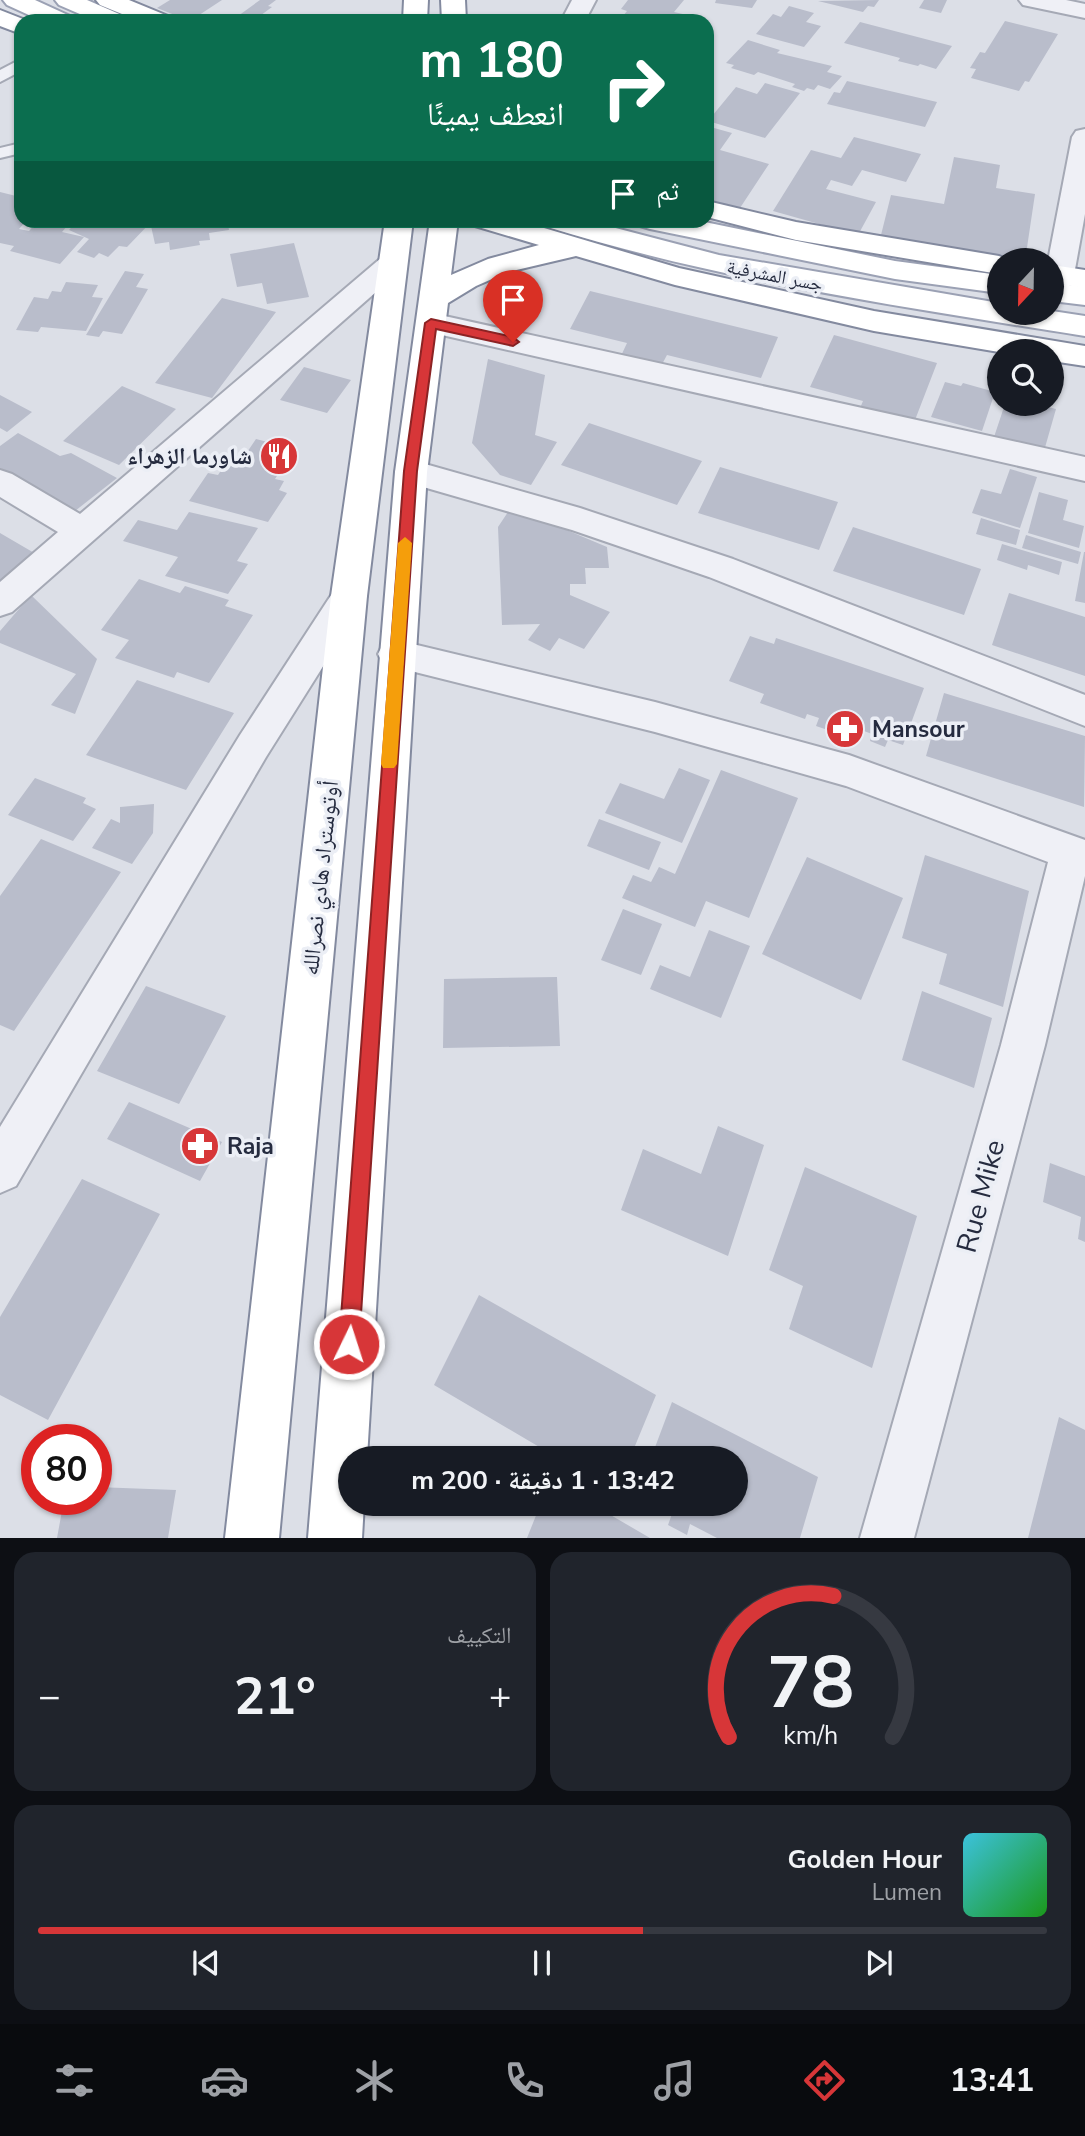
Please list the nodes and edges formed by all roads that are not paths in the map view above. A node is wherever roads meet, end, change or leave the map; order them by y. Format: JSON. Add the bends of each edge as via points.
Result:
{"nodes":[{"id":1,"x":15,"y":0,"type":"edge"},
{"id":2,"x":67,"y":0,"type":"edge"},
{"id":3,"x":108,"y":0,"type":"edge"},
{"id":4,"x":1031,"y":0,"type":"edge"},
{"id":5,"x":1085,"y":11,"type":"edge"},
{"id":6,"x":46,"y":14,"type":"edge"},
{"id":7,"x":100,"y":14,"type":"edge"},
{"id":8,"x":143,"y":14,"type":"edge"},
{"id":9,"x":1085,"y":137,"type":"edge"},
{"id":10,"x":714,"y":211,"type":"edge"},
{"id":11,"x":443,"y":228,"type":"edge"},
{"id":12,"x":510,"y":228,"type":"edge"},
{"id":13,"x":583,"y":228,"type":"edge"},
{"id":14,"x":689,"y":228,"type":"edge"},
{"id":15,"x":391,"y":237,"type":"edge"},
{"id":16,"x":574,"y":249,"type":"junction"},
{"id":17,"x":987,"y":263,"type":"edge"},
{"id":18,"x":1064,"y":268,"type":"edge"},
{"id":19,"x":1064,"y":281,"type":"edge"},
{"id":20,"x":987,"y":282,"type":"edge"},
{"id":21,"x":1085,"y":296,"type":"edge"},
{"id":22,"x":433,"y":311,"type":"junction"},
{"id":23,"x":987,"y":311,"type":"edge"},
{"id":24,"x":1064,"y":323,"type":"edge"},
{"id":25,"x":1085,"y":326,"type":"edge"},
{"id":26,"x":1085,"y":356,"type":"edge"},
{"id":27,"x":1085,"y":469,"type":"edge"},
{"id":28,"x":411,"y":471,"type":"junction"},
{"id":29,"x":0,"y":482,"type":"edge"},
{"id":30,"x":84,"y":532,"type":"junction"},
{"id":31,"x":348,"y":596,"type":"junction"},
{"id":32,"x":0,"y":602,"type":"edge"},
{"id":33,"x":396,"y":654,"type":"junction"},
{"id":34,"x":1085,"y":711,"type":"edge"},
{"id":35,"x":1078,"y":856,"type":"edge"},
{"id":36,"x":0,"y":1170,"type":"edge"},
{"id":37,"x":252,"y":1538,"type":"edge"},
{"id":38,"x":335,"y":1538,"type":"edge"},
{"id":39,"x":887,"y":1538,"type":"edge"}],
"edges":[{"from":1,"to":6,"type":"main road"},
{"from":2,"to":7,"type":"main road"},
{"from":3,"to":8,"type":"main road"},
{"from":4,"to":5,"type":"street"},
{"from":9,"to":18,"type":"street"},
{"from":10,"to":17,"type":"main road","via":[[796,231]]},
{"from":11,"to":22,"type":"main road"},
{"from":12,"to":16,"type":"main road"},
{"from":13,"to":23,"type":"main road","name":"جسر المشرفية","via":[[806,282]]},
{"from":14,"to":20,"type":"main road","name":"جسر المشرفية","via":[[895,270]]},
{"from":15,"to":30,"type":"street"},
{"from":15,"to":31,"type":"main road","name":"أوتوستراد هادي نصرالله"},
{"from":16,"to":22,"type":"main road","via":[[493,267],[457,283]]},
{"from":16,"to":26,"type":"main road","via":[[874,320]]},
{"from":19,"to":21,"type":"main road"},
{"from":22,"to":27,"type":"street"},
{"from":22,"to":28,"type":"main road"},
{"from":24,"to":25,"type":"main road","name":"جسر المشرفية"},
{"from":28,"to":33,"type":"main road"},
{"from":28,"to":34,"type":"street","via":[[580,520],[721,568]]},
{"from":29,"to":30,"type":"street"},
{"from":30,"to":32,"type":"street"},
{"from":31,"to":36,"type":"street"},
{"from":31,"to":37,"type":"main road","name":"أوتوستراد هادي نصرالله"},
{"from":33,"to":35,"type":"street","via":[[655,717],[849,771]]},
{"from":33,"to":38,"type":"main road"},
{"from":35,"to":39,"type":"street","name":"Rue Mike"}]}
